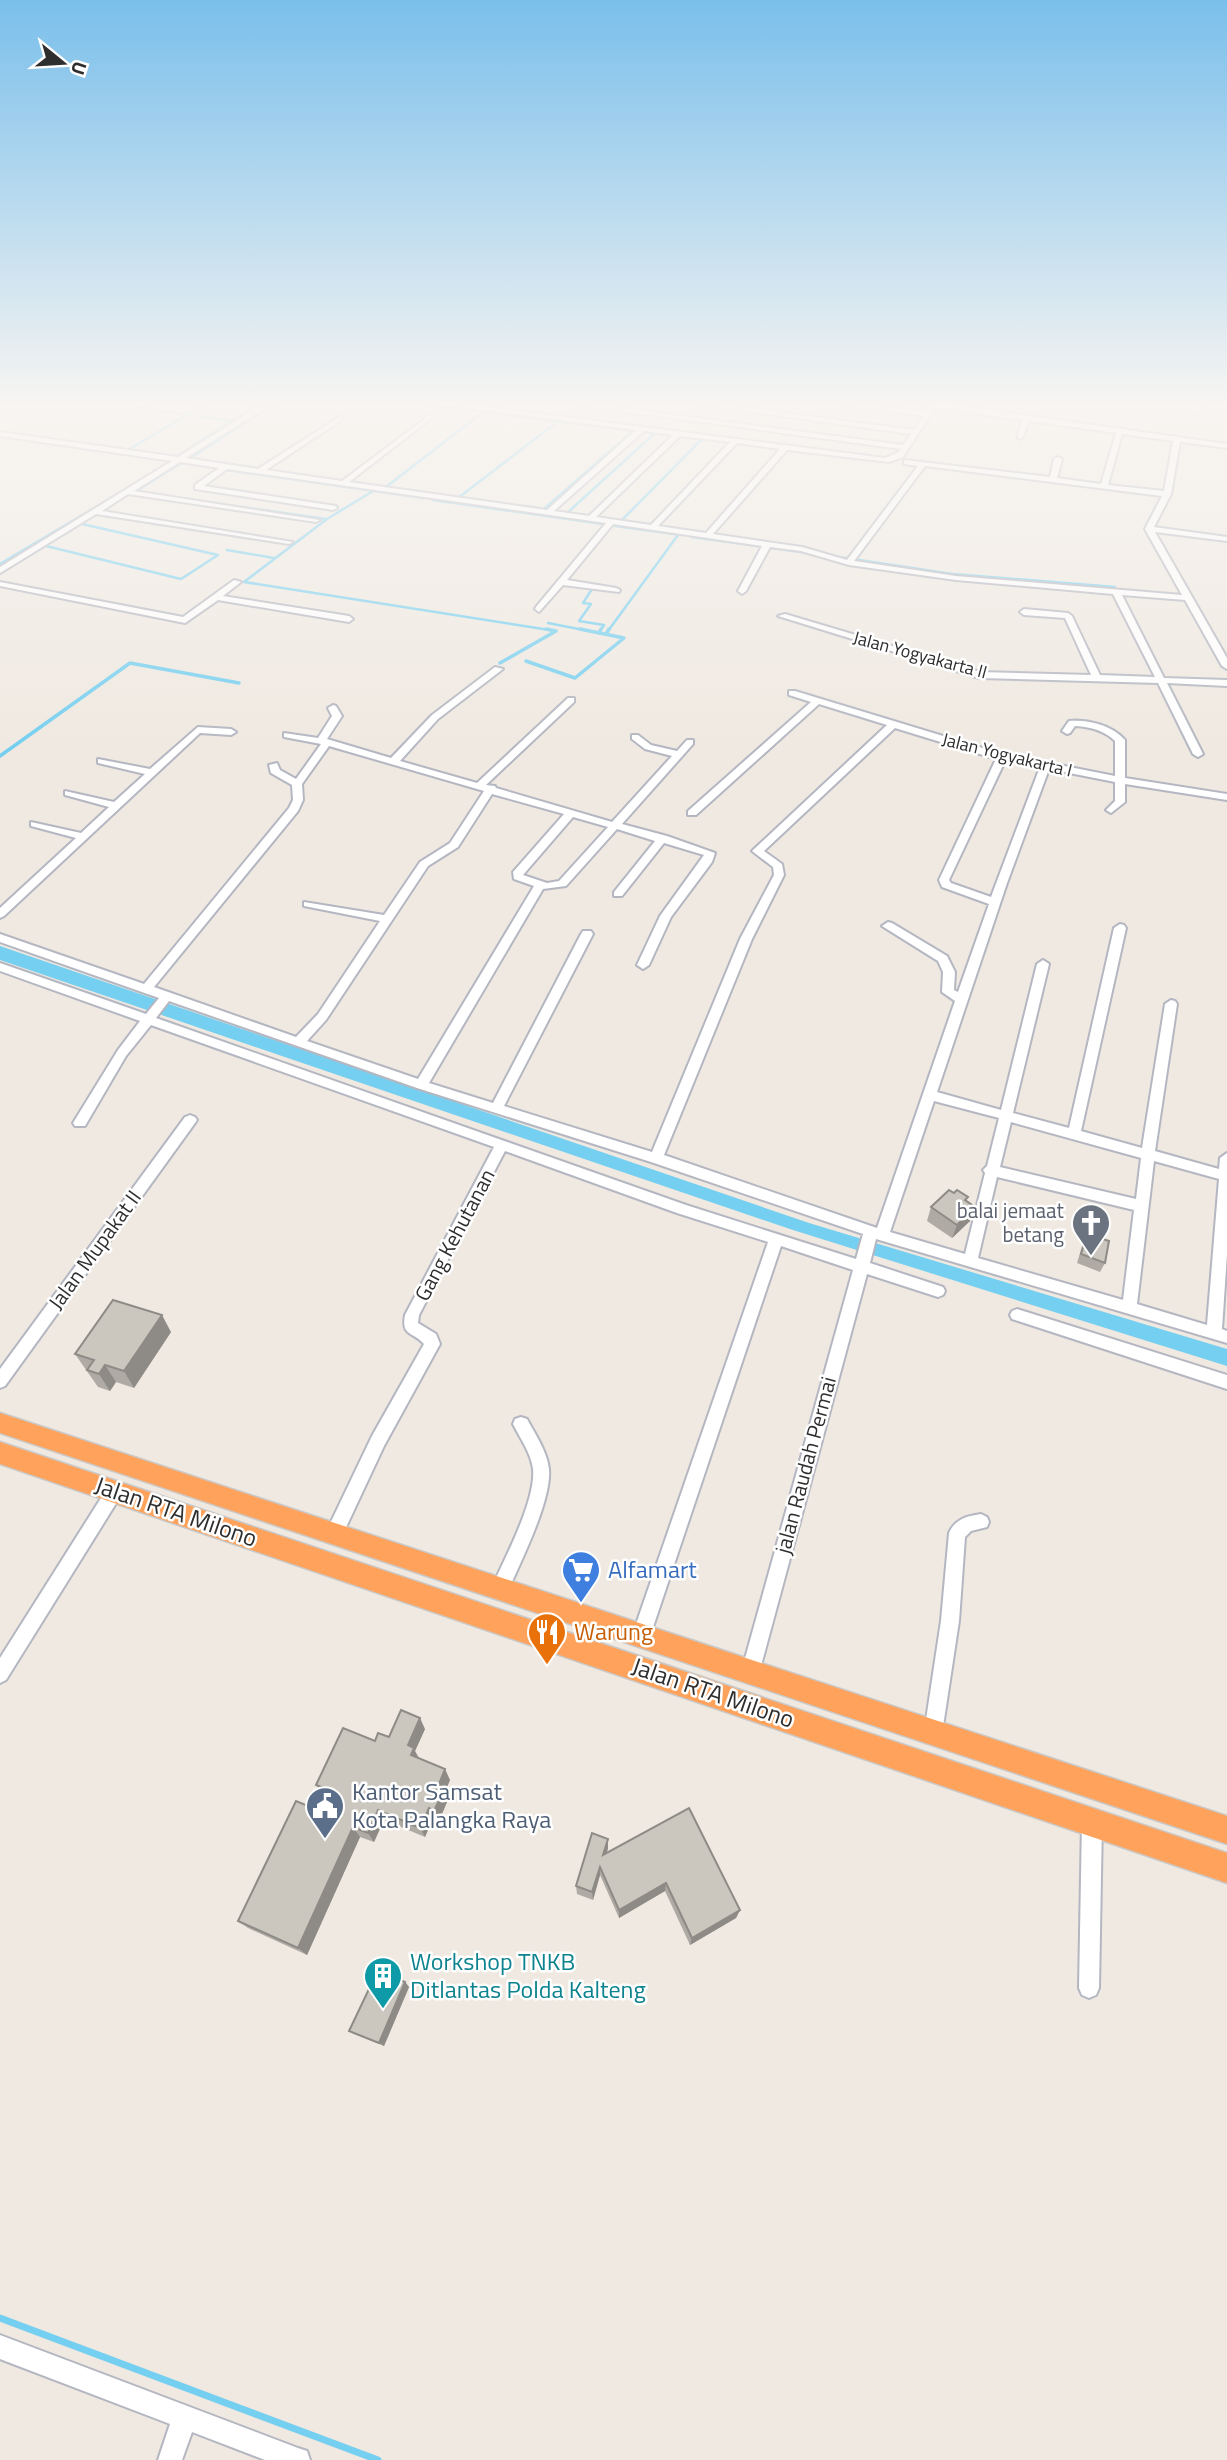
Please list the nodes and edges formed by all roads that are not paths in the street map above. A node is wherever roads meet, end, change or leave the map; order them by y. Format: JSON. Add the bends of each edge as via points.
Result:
{"nodes":[{"id":1,"x":86,"y":518,"type":"edge"},
{"id":2,"x":133,"y":518,"type":"edge"},
{"id":3,"x":301,"y":518,"type":"edge"},
{"id":4,"x":582,"y":518,"type":"edge"},
{"id":5,"x":663,"y":518,"type":"edge"},
{"id":6,"x":723,"y":518,"type":"edge"},
{"id":7,"x":883,"y":518,"type":"edge"},
{"id":8,"x":1155,"y":518,"type":"edge"},
{"id":9,"x":590,"y":519,"type":"joint"},
{"id":10,"x":316,"y":520,"type":"dead end"},
{"id":11,"x":611,"y":522,"type":"junction"},
{"id":12,"x":653,"y":528,"type":"junction"},
{"id":13,"x":1149,"y":529,"type":"junction"},
{"id":14,"x":707,"y":536,"type":"junction"},
{"id":15,"x":1227,"y":539,"type":"edge"},
{"id":16,"x":289,"y":542,"type":"dead end"},
{"id":17,"x":767,"y":544,"type":"junction"},
{"id":18,"x":849,"y":563,"type":"junction"},
{"id":19,"x":0,"y":571,"type":"edge"},
{"id":20,"x":237,"y":582,"type":"dead end"},
{"id":21,"x":562,"y":582,"type":"junction"},
{"id":22,"x":0,"y":584,"type":"edge"},
{"id":23,"x":616,"y":590,"type":"dead end"},
{"id":24,"x":742,"y":591,"type":"dead end"},
{"id":25,"x":1116,"y":591,"type":"junction"},
{"id":26,"x":215,"y":597,"type":"junction"},
{"id":27,"x":1190,"y":598,"type":"junction"},
{"id":28,"x":539,"y":609,"type":"dead end"},
{"id":29,"x":1024,"y":612,"type":"dead end"},
{"id":30,"x":782,"y":616,"type":"dead end"},
{"id":31,"x":349,"y":619,"type":"dead end"},
{"id":32,"x":1227,"y":666,"type":"edge"},
{"id":33,"x":498,"y":669,"type":"dead end"},
{"id":34,"x":1102,"y":678,"type":"junction"},
{"id":35,"x":1161,"y":681,"type":"junction"},
{"id":36,"x":1227,"y":683,"type":"edge"},
{"id":37,"x":792,"y":693,"type":"dead end"},
{"id":38,"x":571,"y":700,"type":"dead end"},
{"id":39,"x":817,"y":701,"type":"junction"},
{"id":40,"x":333,"y":708,"type":"dead end"},
{"id":41,"x":894,"y":724,"type":"junction"},
{"id":42,"x":1067,"y":731,"type":"dead end"},
{"id":43,"x":231,"y":732,"type":"dead end"},
{"id":44,"x":287,"y":735,"type":"dead end"},
{"id":45,"x":635,"y":737,"type":"dead end"},
{"id":46,"x":324,"y":741,"type":"junction"},
{"id":47,"x":690,"y":742,"type":"dead end"},
{"id":48,"x":678,"y":754,"type":"junction"},
{"id":49,"x":1198,"y":754,"type":"dead end"},
{"id":50,"x":1002,"y":757,"type":"junction"},
{"id":51,"x":395,"y":760,"type":"junction"},
{"id":52,"x":101,"y":761,"type":"dead end"},
{"id":53,"x":274,"y":765,"type":"dead end"},
{"id":54,"x":1045,"y":766,"type":"junction"},
{"id":55,"x":152,"y":773,"type":"junction"},
{"id":56,"x":1120,"y":780,"type":"junction"},
{"id":57,"x":297,"y":784,"type":"junction"},
{"id":58,"x":485,"y":787,"type":"junction"},
{"id":59,"x":69,"y":793,"type":"dead end"},
{"id":60,"x":1227,"y":797,"type":"edge"},
{"id":61,"x":117,"y":806,"type":"junction"},
{"id":62,"x":1111,"y":810,"type":"dead end"},
{"id":63,"x":572,"y":812,"type":"junction"},
{"id":64,"x":692,"y":813,"type":"dead end"},
{"id":65,"x":35,"y":824,"type":"dead end"},
{"id":66,"x":615,"y":824,"type":"junction"},
{"id":67,"x":85,"y":837,"type":"junction"},
{"id":68,"x":663,"y":838,"type":"junction"},
{"id":69,"x":540,"y":884,"type":"junction"},
{"id":70,"x":618,"y":894,"type":"dead end"},
{"id":71,"x":993,"y":902,"type":"junction"},
{"id":72,"x":308,"y":904,"type":"dead end"},
{"id":73,"x":0,"y":914,"type":"edge"},
{"id":74,"x":387,"y":919,"type":"junction"},
{"id":75,"x":888,"y":926,"type":"dead end"},
{"id":76,"x":1120,"y":928,"type":"dead end"},
{"id":77,"x":587,"y":934,"type":"dead end"},
{"id":78,"x":0,"y":938,"type":"edge"},
{"id":79,"x":18,"y":962,"type":"edge"},
{"id":80,"x":1043,"y":964,"type":"dead end"},
{"id":81,"x":643,"y":965,"type":"dead end"},
{"id":82,"x":145,"y":990,"type":"junction"},
{"id":83,"x":962,"y":1000,"type":"junction"},
{"id":84,"x":1171,"y":1004,"type":"dead end"},
{"id":85,"x":156,"y":1008,"type":"junction"},
{"id":86,"x":298,"y":1042,"type":"junction"},
{"id":87,"x":421,"y":1085,"type":"junction"},
{"id":88,"x":930,"y":1095,"type":"junction"},
{"id":89,"x":497,"y":1108,"type":"junction"},
{"id":90,"x":1004,"y":1116,"type":"junction"},
{"id":91,"x":190,"y":1119,"type":"dead end"},
{"id":92,"x":80,"y":1123,"type":"dead end"},
{"id":93,"x":1074,"y":1135,"type":"junction"},
{"id":94,"x":502,"y":1145,"type":"junction"},
{"id":95,"x":1147,"y":1155,"type":"junction"},
{"id":96,"x":656,"y":1158,"type":"junction"},
{"id":97,"x":1227,"y":1158,"type":"edge"},
{"id":98,"x":990,"y":1170,"type":"junction"},
{"id":99,"x":1226,"y":1176,"type":"edge"},
{"id":100,"x":1141,"y":1206,"type":"junction"},
{"id":101,"x":776,"y":1240,"type":"junction"},
{"id":102,"x":869,"y":1247,"type":"junction"},
{"id":103,"x":970,"y":1261,"type":"junction"},
{"id":104,"x":938,"y":1291,"type":"dead end"},
{"id":105,"x":1129,"y":1308,"type":"junction"},
{"id":106,"x":1017,"y":1315,"type":"dead end"},
{"id":107,"x":1221,"y":1335,"type":"edge"},
{"id":108,"x":0,"y":1381,"type":"edge"},
{"id":109,"x":1227,"y":1382,"type":"edge"},
{"id":110,"x":0,"y":1423,"type":"edge"},
{"id":111,"x":521,"y":1424,"type":"dead end"},
{"id":112,"x":80,"y":1449,"type":"junction"},
{"id":113,"x":0,"y":1453,"type":"edge"},
{"id":114,"x":63,"y":1474,"type":"junction"},
{"id":115,"x":114,"y":1492,"type":"junction"},
{"id":116,"x":981,"y":1522,"type":"dead end"},
{"id":117,"x":335,"y":1532,"type":"junction"},
{"id":118,"x":501,"y":1587,"type":"junction"},
{"id":119,"x":641,"y":1636,"type":"junction"},
{"id":120,"x":750,"y":1673,"type":"junction"},
{"id":121,"x":0,"y":1674,"type":"edge"},
{"id":122,"x":933,"y":1733,"type":"junction"},
{"id":123,"x":978,"y":1748,"type":"junction"},
{"id":124,"x":974,"y":1781,"type":"junction"},
{"id":125,"x":1092,"y":1821,"type":"junction"},
{"id":126,"x":1227,"y":1830,"type":"edge"},
{"id":127,"x":1227,"y":1868,"type":"edge"},
{"id":128,"x":1089,"y":1988,"type":"dead end"},
{"id":129,"x":0,"y":2347,"type":"edge"},
{"id":130,"x":185,"y":2416,"type":"junction"},
{"id":131,"x":170,"y":2460,"type":"edge"},
{"id":132,"x":298,"y":2460,"type":"edge"}],
"edges":[{"from":1,"to":19,"type":"street"},
{"from":2,"to":16,"type":"street"},
{"from":3,"to":10,"type":"street"},
{"from":4,"to":9,"type":"street"},
{"from":5,"to":12,"type":"street"},
{"from":6,"to":14,"type":"street"},
{"from":7,"to":18,"type":"street"},
{"from":8,"to":13,"type":"street"},
{"from":9,"to":11,"type":"street"},
{"from":11,"to":12,"type":"street"},
{"from":11,"to":21,"type":"street"},
{"from":12,"to":14,"type":"street"},
{"from":13,"to":15,"type":"street"},
{"from":13,"to":27,"type":"street"},
{"from":14,"to":17,"type":"street"},
{"from":17,"to":18,"type":"street"},
{"from":17,"to":24,"type":"street"},
{"from":18,"to":25,"type":"street","via":[[956,578]]},
{"from":20,"to":26,"type":"street"},
{"from":21,"to":23,"type":"street"},
{"from":21,"to":28,"type":"street"},
{"from":22,"to":26,"type":"street","via":[[185,620]]},
{"from":25,"to":27,"type":"street"},
{"from":25,"to":35,"type":"street"},
{"from":26,"to":31,"type":"street"},
{"from":27,"to":32,"type":"street"},
{"from":29,"to":34,"type":"street","via":[[1068,616],[1095,676]]},
{"from":30,"to":34,"type":"street","name":"Jalan Yogyakarta II","via":[[979,675]]},
{"from":33,"to":51,"type":"street","via":[[435,717]]},
{"from":34,"to":35,"type":"street","name":"Jalan Yogyakarta II"},
{"from":35,"to":36,"type":"street","name":"Jalan Yogyakarta II"},
{"from":35,"to":49,"type":"street"},
{"from":37,"to":39,"type":"street","name":"Jalan Yogyakarta I"},
{"from":38,"to":58,"type":"street"},
{"from":39,"to":41,"type":"street","name":"Jalan Yogyakarta I"},
{"from":39,"to":64,"type":"street"},
{"from":40,"to":46,"type":"street","via":[[337,716]]},
{"from":41,"to":50,"type":"street","name":"Jalan Yogyakarta I"},
{"from":41,"to":96,"type":"street","via":[[757,851],[778,866],[779,875],[746,939]]},
{"from":42,"to":56,"type":"street","via":[[1077,723],[1117,736]]},
{"from":43,"to":55,"type":"street","via":[[198,730]]},
{"from":44,"to":46,"type":"street"},
{"from":45,"to":48,"type":"street","via":[[648,747]]},
{"from":46,"to":51,"type":"street"},
{"from":46,"to":57,"type":"street"},
{"from":47,"to":48,"type":"street"},
{"from":48,"to":66,"type":"street"},
{"from":50,"to":54,"type":"street","name":"Jalan Yogyakarta I"},
{"from":50,"to":71,"type":"street","via":[[944,880],[946,885]]},
{"from":51,"to":58,"type":"street"},
{"from":52,"to":55,"type":"street"},
{"from":53,"to":57,"type":"street","via":[[275,771]]},
{"from":54,"to":56,"type":"street","name":"Jalan Yogyakarta I"},
{"from":54,"to":71,"type":"street","name":"jalan Raudah Permai"},
{"from":55,"to":61,"type":"street"},
{"from":56,"to":60,"type":"street","name":"Jalan Yogyakarta I"},
{"from":56,"to":62,"type":"street","via":[[1119,803]]},
{"from":57,"to":82,"type":"street","via":[[294,809]]},
{"from":58,"to":63,"type":"street"},
{"from":58,"to":74,"type":"street","via":[[454,845],[424,864]]},
{"from":59,"to":61,"type":"street"},
{"from":61,"to":67,"type":"street"},
{"from":63,"to":66,"type":"street"},
{"from":63,"to":69,"type":"street","via":[[516,875]]},
{"from":65,"to":67,"type":"street"},
{"from":66,"to":68,"type":"street"},
{"from":66,"to":69,"type":"street","via":[[565,882],[554,887]]},
{"from":67,"to":73,"type":"street"},
{"from":68,"to":70,"type":"street"},
{"from":68,"to":81,"type":"street","via":[[711,856],[666,916]]},
{"from":69,"to":87,"type":"street"},
{"from":71,"to":83,"type":"street","name":"jalan Raudah Permai"},
{"from":72,"to":74,"type":"street"},
{"from":74,"to":86,"type":"street","via":[[322,1017]]},
{"from":75,"to":83,"type":"street","via":[[943,959],[948,992]]},
{"from":76,"to":93,"type":"street"},
{"from":77,"to":89,"type":"street"},
{"from":78,"to":79,"type":"street"},
{"from":79,"to":82,"type":"street"},
{"from":79,"to":85,"type":"street"},
{"from":80,"to":90,"type":"street"},
{"from":82,"to":85,"type":"street"},
{"from":83,"to":88,"type":"street","name":"jalan Raudah Permai"},
{"from":84,"to":95,"type":"street"},
{"from":85,"to":86,"type":"street"},
{"from":85,"to":92,"type":"street","via":[[121,1053]]},
{"from":85,"to":94,"type":"street"},
{"from":86,"to":87,"type":"street"},
{"from":87,"to":89,"type":"street"},
{"from":88,"to":90,"type":"street"},
{"from":88,"to":102,"type":"street","name":"jalan Raudah Permai"},
{"from":89,"to":96,"type":"street"},
{"from":90,"to":93,"type":"street"},
{"from":90,"to":98,"type":"street"},
{"from":91,"to":108,"type":"street","name":"Jalan Mupakat II"},
{"from":93,"to":95,"type":"street"},
{"from":94,"to":101,"type":"street"},
{"from":94,"to":117,"type":"street","name":"Gang Kehutanan","via":[[412,1315],[410,1326],[431,1338],[432,1344],[378,1441]]},
{"from":95,"to":99,"type":"street"},
{"from":95,"to":100,"type":"street"},
{"from":96,"to":102,"type":"street"},
{"from":97,"to":99,"type":"street"},
{"from":98,"to":100,"type":"street"},
{"from":98,"to":103,"type":"street"},
{"from":99,"to":107,"type":"street"},
{"from":100,"to":105,"type":"street"},
{"from":101,"to":102,"type":"street"},
{"from":101,"to":119,"type":"street"},
{"from":102,"to":103,"type":"street"},
{"from":102,"to":104,"type":"street"},
{"from":102,"to":120,"type":"street","name":"jalan Raudah Permai"},
{"from":103,"to":105,"type":"street"},
{"from":105,"to":107,"type":"street"},
{"from":106,"to":109,"type":"street"},
{"from":110,"to":112,"type":"highway","name":"Jalan RTA Milono"},
{"from":111,"to":118,"type":"street","via":[[538,1454],[542,1473]]},
{"from":112,"to":114,"type":"highway"},
{"from":112,"to":117,"type":"highway","name":"Jalan RTA Milono"},
{"from":113,"to":114,"type":"highway","name":"Jalan RTA Milono"},
{"from":114,"to":115,"type":"highway","name":"Jalan RTA Milono"},
{"from":115,"to":121,"type":"street"},
{"from":115,"to":124,"type":"highway","name":"Jalan RTA Milono"},
{"from":116,"to":122,"type":"street","via":[[967,1524],[957,1532],[950,1621]]},
{"from":117,"to":118,"type":"highway","name":"Jalan RTA Milono"},
{"from":118,"to":119,"type":"highway","name":"Jalan RTA Milono"},
{"from":119,"to":120,"type":"highway","name":"Jalan RTA Milono"},
{"from":120,"to":122,"type":"highway","name":"Jalan RTA Milono"},
{"from":122,"to":123,"type":"highway","name":"Jalan RTA Milono"},
{"from":123,"to":124,"type":"highway"},
{"from":123,"to":126,"type":"highway","name":"Jalan RTA Milono"},
{"from":124,"to":125,"type":"highway","name":"Jalan RTA Milono"},
{"from":125,"to":127,"type":"highway","name":"Jalan RTA Milono"},
{"from":125,"to":128,"type":"street"},
{"from":129,"to":130,"type":"street"},
{"from":130,"to":131,"type":"street"},
{"from":130,"to":132,"type":"street"}]}
